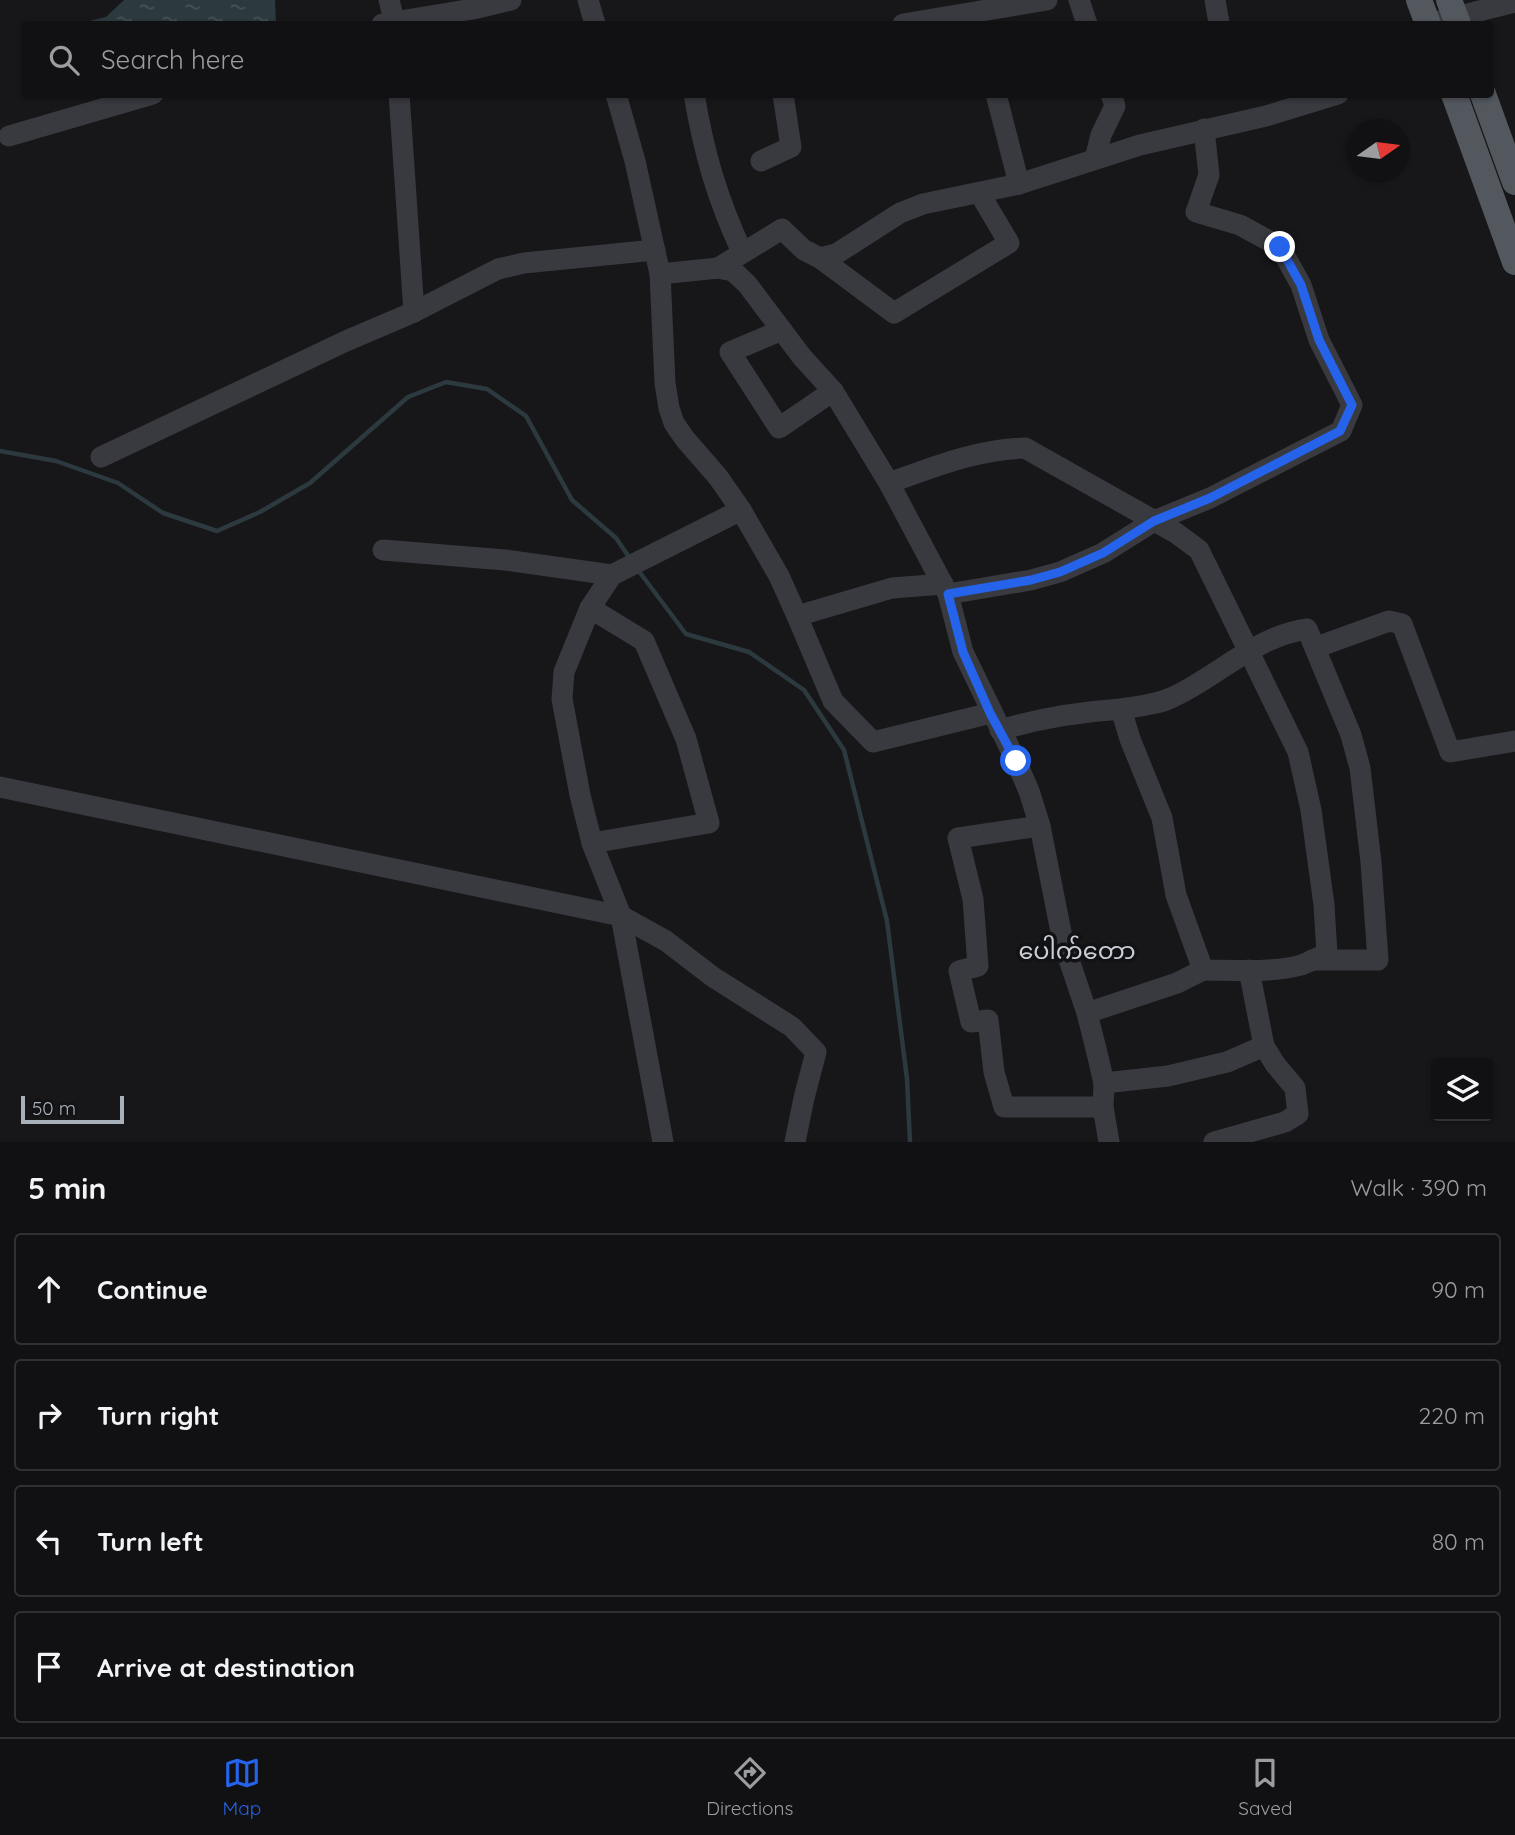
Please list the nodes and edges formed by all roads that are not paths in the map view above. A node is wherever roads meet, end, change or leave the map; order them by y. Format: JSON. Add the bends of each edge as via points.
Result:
{"nodes":[{"id":1,"x":389,"y":0,"type":"edge"},
{"id":2,"x":511,"y":0,"type":"edge"},
{"id":3,"x":588,"y":0,"type":"edge"},
{"id":4,"x":1047,"y":0,"type":"edge"},
{"id":5,"x":1079,"y":0,"type":"edge"},
{"id":6,"x":1215,"y":0,"type":"edge"},
{"id":7,"x":1419,"y":0,"type":"edge"},
{"id":8,"x":1515,"y":2,"type":"edge"},
{"id":9,"x":1454,"y":14,"type":"edge"},
{"id":10,"x":475,"y":17,"type":"edge"},
{"id":11,"x":977,"y":19,"type":"edge"},
{"id":12,"x":390,"y":21,"type":"edge"},
{"id":13,"x":418,"y":21,"type":"edge"},
{"id":14,"x":594,"y":21,"type":"edge"},
{"id":15,"x":947,"y":21,"type":"edge"},
{"id":16,"x":1086,"y":21,"type":"edge"},
{"id":17,"x":1219,"y":21,"type":"edge"},
{"id":18,"x":1427,"y":21,"type":"edge"},
{"id":19,"x":1436,"y":21,"type":"edge"},
{"id":20,"x":139,"y":98,"type":"edge"},
{"id":21,"x":398,"y":98,"type":"edge"},
{"id":22,"x":617,"y":98,"type":"edge"},
{"id":23,"x":695,"y":98,"type":"edge"},
{"id":24,"x":784,"y":98,"type":"edge"},
{"id":25,"x":997,"y":98,"type":"edge"},
{"id":26,"x":1112,"y":98,"type":"edge"},
{"id":27,"x":1325,"y":98,"type":"edge"},
{"id":28,"x":1455,"y":98,"type":"edge"},
{"id":29,"x":1484,"y":98,"type":"edge"},
{"id":30,"x":1204,"y":129,"type":"junction"},
{"id":31,"x":9,"y":136,"type":"dead end"},
{"id":32,"x":1095,"y":159,"type":"junction"},
{"id":33,"x":761,"y":161,"type":"dead end"},
{"id":34,"x":1515,"y":181,"type":"edge"},
{"id":35,"x":1019,"y":184,"type":"junction"},
{"id":36,"x":980,"y":194,"type":"junction"},
{"id":37,"x":655,"y":250,"type":"junction"},
{"id":38,"x":742,"y":251,"type":"junction"},
{"id":39,"x":820,"y":258,"type":"junction"},
{"id":40,"x":1515,"y":262,"type":"edge"},
{"id":41,"x":718,"y":268,"type":"junction"},
{"id":42,"x":660,"y":274,"type":"junction"},
{"id":43,"x":414,"y":312,"type":"junction"},
{"id":44,"x":782,"y":330,"type":"junction"},
{"id":45,"x":834,"y":391,"type":"junction"},
{"id":46,"x":100,"y":457,"type":"dead end"},
{"id":47,"x":889,"y":483,"type":"junction"},
{"id":48,"x":741,"y":510,"type":"junction"},
{"id":49,"x":1154,"y":521,"type":"junction"},
{"id":50,"x":383,"y":550,"type":"dead end"},
{"id":51,"x":612,"y":575,"type":"junction"},
{"id":52,"x":945,"y":589,"type":"junction"},
{"id":53,"x":590,"y":608,"type":"junction"},
{"id":54,"x":797,"y":616,"type":"junction"},
{"id":55,"x":1317,"y":647,"type":"junction"},
{"id":56,"x":1247,"y":652,"type":"junction"},
{"id":57,"x":1121,"y":709,"type":"junction"},
{"id":58,"x":995,"y":721,"type":"junction"},
{"id":59,"x":1515,"y":741,"type":"edge"},
{"id":60,"x":0,"y":787,"type":"edge"},
{"id":61,"x":1040,"y":826,"type":"junction"},
{"id":62,"x":592,"y":843,"type":"junction"},
{"id":63,"x":621,"y":916,"type":"junction"},
{"id":64,"x":1310,"y":960,"type":"junction"},
{"id":65,"x":1203,"y":970,"type":"junction"},
{"id":66,"x":1249,"y":970,"type":"junction"},
{"id":67,"x":1087,"y":1013,"type":"junction"},
{"id":68,"x":1264,"y":1046,"type":"junction"},
{"id":69,"x":1104,"y":1083,"type":"junction"},
{"id":70,"x":1102,"y":1107,"type":"junction"},
{"id":71,"x":663,"y":1142,"type":"edge"},
{"id":72,"x":795,"y":1142,"type":"edge"},
{"id":73,"x":1110,"y":1142,"type":"edge"},
{"id":74,"x":1214,"y":1142,"type":"edge"}],
"edges":[{"from":1,"to":12,"type":"street"},
{"from":2,"to":10,"type":"street"},
{"from":3,"to":14,"type":"street"},
{"from":4,"to":11,"type":"street"},
{"from":5,"to":16,"type":"street"},
{"from":6,"to":17,"type":"street"},
{"from":7,"to":18,"type":"main road"},
{"from":8,"to":9,"type":"street"},
{"from":9,"to":19,"type":"street"},
{"from":10,"to":13,"type":"street"},
{"from":11,"to":15,"type":"street"},
{"from":20,"to":31,"type":"street"},
{"from":21,"to":43,"type":"street"},
{"from":22,"to":37,"type":"street"},
{"from":23,"to":38,"type":"street","via":[[707,162]]},
{"from":24,"to":33,"type":"street","via":[[791,147]]},
{"from":25,"to":35,"type":"street"},
{"from":26,"to":32,"type":"street","via":[[1115,107]]},
{"from":27,"to":30,"type":"street"},
{"from":28,"to":40,"type":"main road"},
{"from":29,"to":34,"type":"main road"},
{"from":30,"to":32,"type":"street"},
{"from":30,"to":49,"type":"street","via":[[1209,175],[1196,212],[1240,225],[1280,247],[1352,405],[1340,431],[1210,498]]},
{"from":32,"to":35,"type":"street"},
{"from":35,"to":36,"type":"street"},
{"from":36,"to":39,"type":"street","via":[[900,213],[836,254]]},
{"from":36,"to":39,"type":"street","via":[[1009,243],[894,313]]},
{"from":37,"to":42,"type":"street"},
{"from":37,"to":43,"type":"street","via":[[498,269]]},
{"from":38,"to":39,"type":"street","via":[[782,229]]},
{"from":38,"to":41,"type":"street"},
{"from":41,"to":42,"type":"street"},
{"from":41,"to":44,"type":"street","via":[[733,271],[747,284]]},
{"from":42,"to":48,"type":"street","via":[[664,383],[674,423]]},
{"from":43,"to":46,"type":"street"},
{"from":44,"to":45,"type":"street"},
{"from":44,"to":45,"type":"street","via":[[730,352],[779,428]]},
{"from":45,"to":47,"type":"street"},
{"from":47,"to":49,"type":"street","via":[[966,455],[1025,449]]},
{"from":47,"to":52,"type":"street"},
{"from":48,"to":51,"type":"street"},
{"from":48,"to":54,"type":"street"},
{"from":49,"to":52,"type":"street","via":[[1103,553],[1060,572],[1031,580]]},
{"from":49,"to":56,"type":"street","via":[[1199,550]]},
{"from":50,"to":51,"type":"street","via":[[505,559]]},
{"from":51,"to":53,"type":"street"},
{"from":52,"to":54,"type":"street","via":[[892,588]]},
{"from":52,"to":58,"type":"street","via":[[963,652]]},
{"from":53,"to":62,"type":"street","via":[[564,672],[562,699]]},
{"from":53,"to":62,"type":"street","via":[[644,641],[686,739],[709,823]]},
{"from":54,"to":58,"type":"street","via":[[833,701],[873,743]]},
{"from":55,"to":56,"type":"street","via":[[1307,629]]},
{"from":55,"to":59,"type":"street","via":[[1390,621],[1402,624],[1450,752]]},
{"from":55,"to":64,"type":"street","via":[[1360,768],[1378,960]]},
{"from":56,"to":57,"type":"street","via":[[1173,697]]},
{"from":56,"to":64,"type":"street","via":[[1298,752],[1311,810],[1327,954]]},
{"from":57,"to":58,"type":"street"},
{"from":57,"to":65,"type":"street","via":[[1162,818],[1176,895]]},
{"from":58,"to":61,"type":"street","via":[[1029,791]]},
{"from":60,"to":63,"type":"street"},
{"from":61,"to":67,"type":"street","via":[[1063,942]]},
{"from":61,"to":70,"type":"street","via":[[958,838],[973,899],[978,966],[959,971],[971,1022],[988,1020],[994,1072],[1004,1107]]},
{"from":62,"to":63,"type":"street"},
{"from":63,"to":71,"type":"street"},
{"from":63,"to":72,"type":"street","via":[[666,941],[792,1027],[816,1052]]},
{"from":64,"to":66,"type":"street"},
{"from":65,"to":66,"type":"street"},
{"from":65,"to":67,"type":"street"},
{"from":66,"to":68,"type":"street"},
{"from":67,"to":69,"type":"street"},
{"from":68,"to":69,"type":"street","via":[[1227,1062],[1168,1076]]},
{"from":68,"to":74,"type":"street","via":[[1295,1088],[1298,1114]]},
{"from":69,"to":70,"type":"street"},
{"from":70,"to":73,"type":"street"}]}
